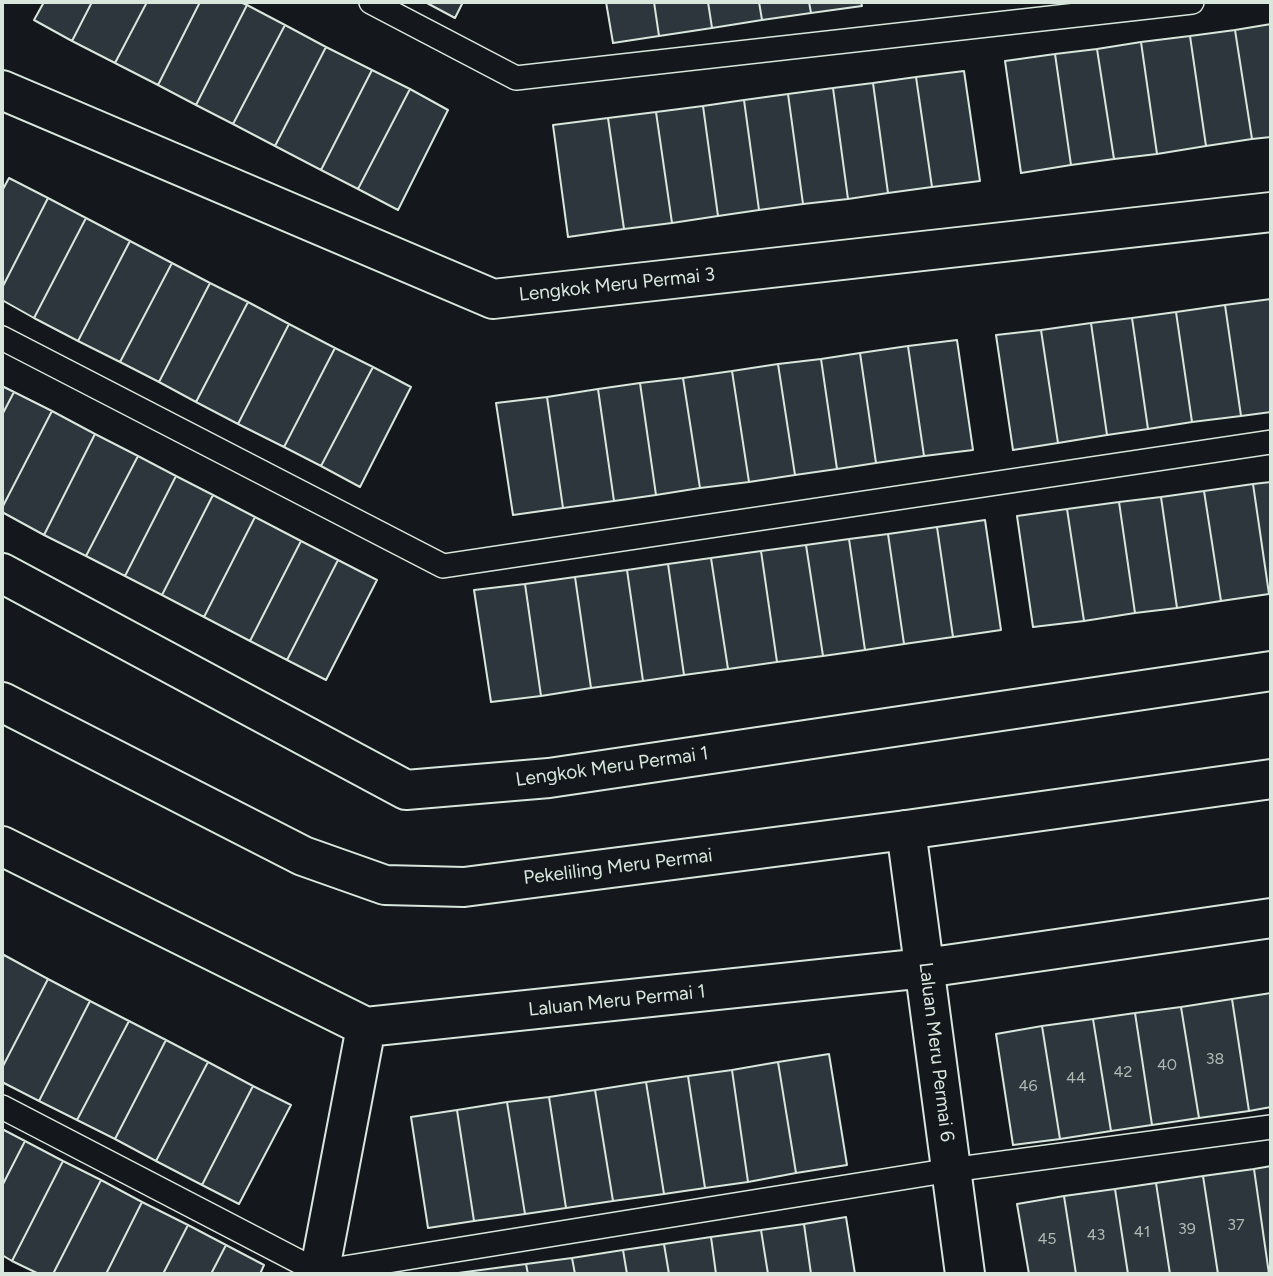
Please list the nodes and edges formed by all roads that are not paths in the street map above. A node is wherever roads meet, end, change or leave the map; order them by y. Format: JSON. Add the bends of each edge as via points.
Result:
{"nodes":[{"id":1,"x":371,"y":2,"type":"edge"},
{"id":2,"x":1192,"y":2,"type":"edge"},
{"id":3,"x":2,"y":90,"type":"edge"},
{"id":4,"x":1271,"y":212,"type":"edge"},
{"id":5,"x":2,"y":338,"type":"edge"},
{"id":6,"x":1271,"y":442,"type":"edge"},
{"id":7,"x":2,"y":573,"type":"edge"},
{"id":8,"x":1271,"y":671,"type":"edge"},
{"id":9,"x":2,"y":702,"type":"edge"},
{"id":10,"x":1271,"y":779,"type":"edge"},
{"id":11,"x":906,"y":830,"type":"junction"},
{"id":12,"x":2,"y":846,"type":"edge"},
{"id":13,"x":1271,"y":918,"type":"edge"},
{"id":14,"x":925,"y":968,"type":"junction"},
{"id":15,"x":366,"y":1027,"type":"junction"},
{"id":16,"x":2,"y":1107,"type":"edge"},
{"id":17,"x":1271,"y":1127,"type":"edge"},
{"id":18,"x":951,"y":1170,"type":"junction"},
{"id":19,"x":319,"y":1273,"type":"edge"},
{"id":20,"x":965,"y":1274,"type":"edge"}],
"edges":[{"from":1,"to":2,"type":"lane","via":[[516,78]]},
{"from":3,"to":4,"type":"street","name":"Lengkok Meru Permai 3","via":[[493,299]]},
{"from":5,"to":6,"type":"lane","via":[[443,566]]},
{"from":7,"to":8,"type":"street","name":"Lengkok Meru Permai 1","via":[[406,790],[550,778]]},
{"from":9,"to":11,"type":"street","name":"Pekeliling Meru Permai","via":[[303,856],[386,885],[464,887]]},
{"from":10,"to":11,"type":"street","name":"Pekeliling Meru Permai"},
{"from":11,"to":14,"type":"street","name":"Laluan Meru Permai 6"},
{"from":12,"to":15,"type":"street"},
{"from":13,"to":14,"type":"street","name":"Laluan Meru Permai 1"},
{"from":14,"to":15,"type":"street","name":"Laluan Meru Permai 1"},
{"from":14,"to":18,"type":"street","name":"Laluan Meru Permai 6"},
{"from":15,"to":19,"type":"street"},
{"from":16,"to":19,"type":"lane"},
{"from":17,"to":18,"type":"lane"},
{"from":18,"to":19,"type":"lane"},
{"from":18,"to":20,"type":"street","name":"Laluan Meru Permai 6"}]}
